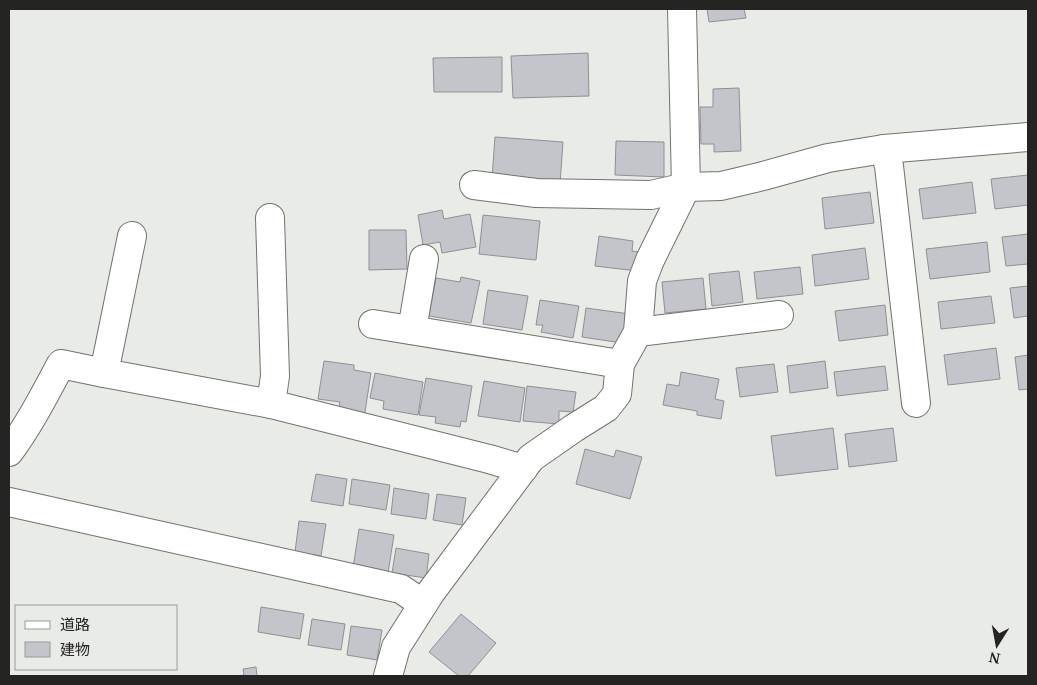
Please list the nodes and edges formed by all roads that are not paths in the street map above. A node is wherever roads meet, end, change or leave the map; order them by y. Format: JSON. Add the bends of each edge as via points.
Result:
{"nodes":[{"id":1,"x":682,"y":9,"type":"edge"},
{"id":2,"x":1028,"y":137,"type":"edge"},
{"id":3,"x":884,"y":149,"type":"junction"},
{"id":4,"x":474,"y":185,"type":"dead end"},
{"id":5,"x":686,"y":187,"type":"junction"},
{"id":6,"x":270,"y":218,"type":"dead end"},
{"id":7,"x":132,"y":236,"type":"dead end"},
{"id":8,"x":424,"y":259,"type":"dead end"},
{"id":9,"x":779,"y":315,"type":"dead end"},
{"id":10,"x":373,"y":324,"type":"dead end"},
{"id":11,"x":412,"y":330,"type":"junction"},
{"id":12,"x":638,"y":332,"type":"junction"},
{"id":13,"x":620,"y":364,"type":"junction"},
{"id":14,"x":104,"y":373,"type":"junction"},
{"id":15,"x":916,"y":403,"type":"dead end"},
{"id":16,"x":271,"y":404,"type":"junction"},
{"id":17,"x":9,"y":452,"type":"edge"},
{"id":18,"x":523,"y":469,"type":"junction"},
{"id":19,"x":9,"y":502,"type":"edge"},
{"id":20,"x":423,"y":604,"type":"junction"},
{"id":21,"x":388,"y":676,"type":"edge"}],
"edges":[{"from":1,"to":5,"type":"street"},
{"from":2,"to":3,"type":"street"},
{"from":3,"to":5,"type":"street","via":[[828,158],[721,186]]},
{"from":3,"to":15,"type":"street","via":[[889,166]]},
{"from":4,"to":5,"type":"street","via":[[536,193],[651,195]]},
{"from":5,"to":12,"type":"street","via":[[642,281]]},
{"from":6,"to":16,"type":"street","via":[[276,376]]},
{"from":7,"to":14,"type":"street"},
{"from":8,"to":11,"type":"street"},
{"from":9,"to":12,"type":"street"},
{"from":10,"to":11,"type":"street"},
{"from":11,"to":13,"type":"street"},
{"from":12,"to":13,"type":"street"},
{"from":13,"to":18,"type":"street","via":[[617,394],[606,408],[531,458]]},
{"from":14,"to":16,"type":"street"},
{"from":14,"to":17,"type":"street","via":[[60,364]]},
{"from":16,"to":18,"type":"street"},
{"from":18,"to":20,"type":"street"},
{"from":19,"to":20,"type":"street","via":[[401,589]]},
{"from":20,"to":21,"type":"street","via":[[396,647]]}]}
